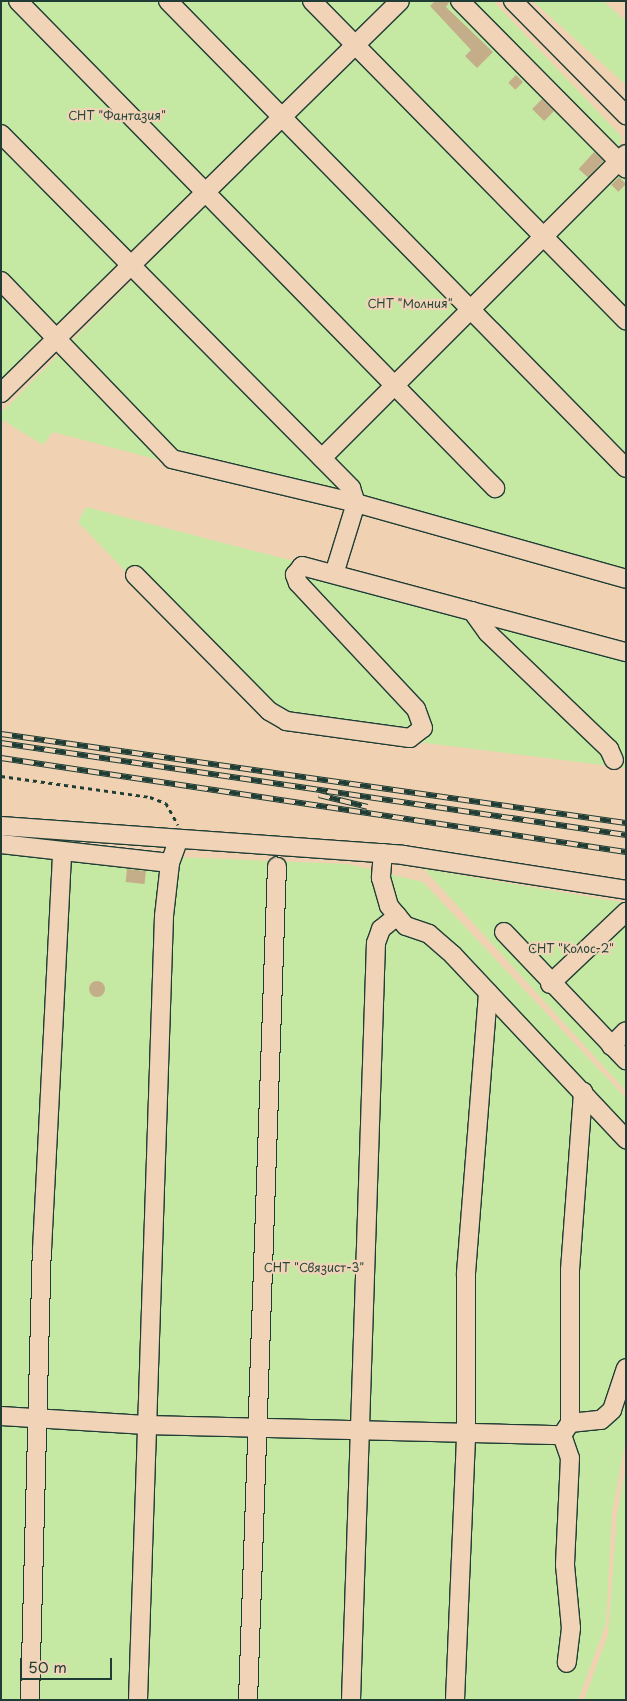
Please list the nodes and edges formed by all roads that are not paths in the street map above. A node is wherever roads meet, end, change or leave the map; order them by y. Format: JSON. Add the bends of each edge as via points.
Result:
{"nodes":[{"id":1,"x":18,"y":1,"type":"edge"},
{"id":2,"x":168,"y":1,"type":"edge"},
{"id":3,"x":312,"y":1,"type":"edge"},
{"id":4,"x":400,"y":1,"type":"edge"},
{"id":5,"x":460,"y":1,"type":"edge"},
{"id":6,"x":513,"y":1,"type":"edge"},
{"id":7,"x":356,"y":46,"type":"junction"},
{"id":8,"x":626,"y":115,"type":"edge"},
{"id":9,"x":281,"y":120,"type":"junction"},
{"id":10,"x":1,"y":134,"type":"edge"},
{"id":11,"x":623,"y":161,"type":"edge"},
{"id":12,"x":205,"y":192,"type":"junction"},
{"id":13,"x":545,"y":238,"type":"junction"},
{"id":14,"x":131,"y":264,"type":"junction"},
{"id":15,"x":1,"y":281,"type":"edge"},
{"id":16,"x":471,"y":311,"type":"junction"},
{"id":17,"x":626,"y":320,"type":"edge"},
{"id":18,"x":58,"y":337,"type":"junction"},
{"id":19,"x":396,"y":384,"type":"junction"},
{"id":20,"x":1,"y":393,"type":"edge"},
{"id":21,"x":322,"y":458,"type":"junction"},
{"id":22,"x":626,"y":468,"type":"edge"},
{"id":23,"x":495,"y":488,"type":"dead end"},
{"id":24,"x":356,"y":502,"type":"junction"},
{"id":25,"x":334,"y":574,"type":"junction"},
{"id":26,"x":135,"y":575,"type":"dead end"},
{"id":27,"x":626,"y":579,"type":"edge"},
{"id":28,"x":472,"y":611,"type":"junction"},
{"id":29,"x":626,"y":652,"type":"edge"},
{"id":30,"x":614,"y":760,"type":"dead end"},
{"id":31,"x":1,"y":826,"type":"edge"},
{"id":32,"x":178,"y":841,"type":"junction"},
{"id":33,"x":1,"y":844,"type":"edge"},
{"id":34,"x":62,"y":853,"type":"junction"},
{"id":35,"x":382,"y":853,"type":"junction"},
{"id":36,"x":170,"y":863,"type":"junction"},
{"id":37,"x":277,"y":867,"type":"dead end"},
{"id":38,"x":626,"y":890,"type":"edge"},
{"id":39,"x":626,"y":912,"type":"edge"},
{"id":40,"x":397,"y":916,"type":"junction"},
{"id":41,"x":504,"y":932,"type":"dead end"},
{"id":42,"x":550,"y":984,"type":"junction"},
{"id":43,"x":488,"y":993,"type":"junction"},
{"id":44,"x":626,"y":1031,"type":"edge"},
{"id":45,"x":611,"y":1046,"type":"junction"},
{"id":46,"x":626,"y":1060,"type":"edge"},
{"id":47,"x":582,"y":1091,"type":"junction"},
{"id":48,"x":626,"y":1139,"type":"edge"},
{"id":49,"x":626,"y":1368,"type":"edge"},
{"id":50,"x":1,"y":1416,"type":"edge"},
{"id":51,"x":39,"y":1417,"type":"junction"},
{"id":52,"x":146,"y":1425,"type":"junction"},
{"id":53,"x":260,"y":1427,"type":"junction"},
{"id":54,"x":566,"y":1429,"type":"junction"},
{"id":55,"x":363,"y":1430,"type":"junction"},
{"id":56,"x":466,"y":1433,"type":"junction"},
{"id":57,"x":567,"y":1663,"type":"dead end"},
{"id":58,"x":30,"y":1700,"type":"edge"},
{"id":59,"x":138,"y":1700,"type":"edge"},
{"id":60,"x":248,"y":1700,"type":"edge"},
{"id":61,"x":351,"y":1700,"type":"edge"},
{"id":62,"x":454,"y":1700,"type":"edge"}],
"edges":[{"from":1,"to":12,"type":"street"},
{"from":2,"to":9,"type":"street"},
{"from":3,"to":7,"type":"street"},
{"from":4,"to":7,"type":"street"},
{"from":5,"to":11,"type":"street"},
{"from":6,"to":8,"type":"street"},
{"from":7,"to":9,"type":"street"},
{"from":7,"to":13,"type":"street"},
{"from":9,"to":12,"type":"street"},
{"from":9,"to":16,"type":"street"},
{"from":10,"to":14,"type":"street"},
{"from":11,"to":13,"type":"street"},
{"from":12,"to":14,"type":"street"},
{"from":12,"to":19,"type":"street"},
{"from":13,"to":16,"type":"street"},
{"from":13,"to":17,"type":"street"},
{"from":14,"to":18,"type":"street"},
{"from":14,"to":21,"type":"street"},
{"from":15,"to":18,"type":"street"},
{"from":16,"to":19,"type":"street"},
{"from":16,"to":22,"type":"street"},
{"from":18,"to":20,"type":"street"},
{"from":18,"to":24,"type":"street","via":[[172,459]]},
{"from":19,"to":21,"type":"street"},
{"from":19,"to":23,"type":"street"},
{"from":21,"to":24,"type":"street","via":[[351,488]]},
{"from":24,"to":25,"type":"street"},
{"from":24,"to":27,"type":"street"},
{"from":25,"to":26,"type":"street","via":[[302,566],[295,575],[416,709],[423,720],[418,735],[277,718]]},
{"from":25,"to":28,"type":"street"},
{"from":28,"to":29,"type":"street"},
{"from":28,"to":30,"type":"street","via":[[488,633],[609,748]]},
{"from":31,"to":32,"type":"street"},
{"from":32,"to":35,"type":"street"},
{"from":32,"to":36,"type":"street"},
{"from":33,"to":34,"type":"street"},
{"from":34,"to":36,"type":"street"},
{"from":34,"to":51,"type":"street","via":[[50,1041]]},
{"from":35,"to":38,"type":"street"},
{"from":35,"to":40,"type":"street","via":[[381,878],[389,906]]},
{"from":36,"to":52,"type":"street","via":[[164,916]]},
{"from":37,"to":53,"type":"street","via":[[268,1042],[272,1071]]},
{"from":39,"to":42,"type":"street"},
{"from":40,"to":43,"type":"street","via":[[406,926],[429,934]]},
{"from":40,"to":55,"type":"street","via":[[381,929],[376,944],[364,1277]]},
{"from":41,"to":42,"type":"street"},
{"from":42,"to":45,"type":"street"},
{"from":43,"to":47,"type":"street"},
{"from":43,"to":56,"type":"street","via":[[466,1273]]},
{"from":44,"to":45,"type":"street"},
{"from":45,"to":46,"type":"street"},
{"from":47,"to":48,"type":"street"},
{"from":47,"to":54,"type":"street","via":[[570,1270]]},
{"from":49,"to":54,"type":"street","via":[[612,1410],[601,1420]]},
{"from":50,"to":51,"type":"street"},
{"from":51,"to":52,"type":"street"},
{"from":51,"to":58,"type":"street"},
{"from":52,"to":53,"type":"street"},
{"from":52,"to":59,"type":"street"},
{"from":53,"to":55,"type":"street"},
{"from":53,"to":60,"type":"street"},
{"from":54,"to":56,"type":"street"},
{"from":54,"to":57,"type":"street","via":[[570,1458],[565,1565],[571,1628]]},
{"from":55,"to":56,"type":"street"},
{"from":55,"to":61,"type":"street"},
{"from":56,"to":62,"type":"street"}]}
